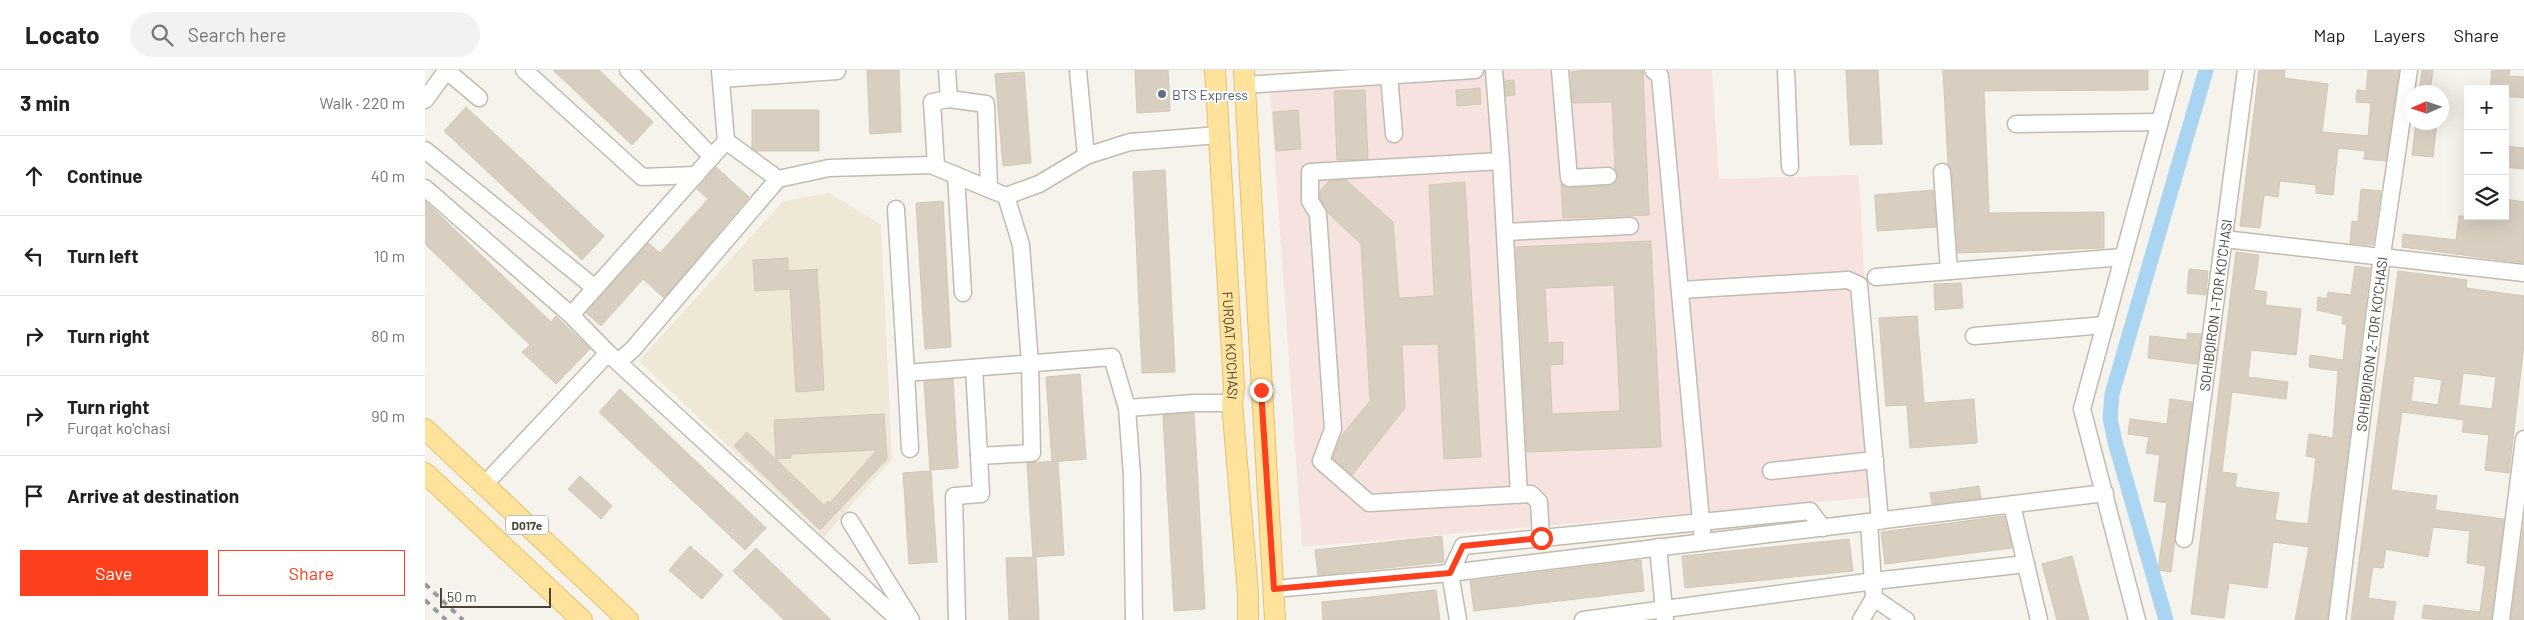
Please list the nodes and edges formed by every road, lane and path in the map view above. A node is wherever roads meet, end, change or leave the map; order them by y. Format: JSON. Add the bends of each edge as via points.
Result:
{"nodes":[{"id":1,"x":447,"y":70,"type":"edge"},
{"id":2,"x":524,"y":70,"type":"edge"},
{"id":3,"x":628,"y":70,"type":"edge"},
{"id":4,"x":947,"y":70,"type":"edge"},
{"id":5,"x":1078,"y":70,"type":"edge"},
{"id":6,"x":1215,"y":70,"type":"edge"},
{"id":7,"x":1475,"y":70,"type":"edge"},
{"id":8,"x":1494,"y":70,"type":"edge"},
{"id":9,"x":1560,"y":70,"type":"edge"},
{"id":10,"x":1653,"y":70,"type":"edge"},
{"id":11,"x":1786,"y":70,"type":"edge"},
{"id":12,"x":2174,"y":70,"type":"edge"},
{"id":13,"x":2246,"y":70,"type":"edge"},
{"id":14,"x":2409,"y":70,"type":"edge"},
{"id":15,"x":818,"y":71,"type":"edge"},
{"id":16,"x":837,"y":71,"type":"dead end"},
{"id":17,"x":720,"y":74,"type":"edge"},
{"id":18,"x":1389,"y":75,"type":"junction"},
{"id":19,"x":1244,"y":77,"type":"edge"},
{"id":20,"x":479,"y":98,"type":"dead end"},
{"id":21,"x":949,"y":99,"type":"junction"},
{"id":22,"x":425,"y":100,"type":"edge"},
{"id":23,"x":2159,"y":122,"type":"junction"},
{"id":24,"x":2016,"y":124,"type":"dead end"},
{"id":25,"x":1219,"y":134,"type":"junction"},
{"id":26,"x":1394,"y":134,"type":"dead end"},
{"id":27,"x":726,"y":141,"type":"junction"},
{"id":28,"x":425,"y":150,"type":"edge"},
{"id":29,"x":1087,"y":156,"type":"junction"},
{"id":30,"x":712,"y":157,"type":"junction"},
{"id":31,"x":1501,"y":161,"type":"junction"},
{"id":32,"x":936,"y":166,"type":"junction"},
{"id":33,"x":1789,"y":167,"type":"dead end"},
{"id":34,"x":1942,"y":172,"type":"dead end"},
{"id":35,"x":695,"y":175,"type":"junction"},
{"id":36,"x":956,"y":175,"type":"junction"},
{"id":37,"x":1608,"y":176,"type":"dead end"},
{"id":38,"x":778,"y":179,"type":"junction"},
{"id":39,"x":425,"y":188,"type":"edge"},
{"id":40,"x":989,"y":189,"type":"junction"},
{"id":41,"x":1006,"y":196,"type":"junction"},
{"id":42,"x":896,"y":209,"type":"dead end"},
{"id":43,"x":1630,"y":226,"type":"dead end"},
{"id":44,"x":1505,"y":232,"type":"junction"},
{"id":45,"x":2224,"y":239,"type":"junction"},
{"id":46,"x":2382,"y":255,"type":"junction"},
{"id":47,"x":2123,"y":257,"type":"junction"},
{"id":48,"x":1949,"y":271,"type":"junction"},
{"id":49,"x":2524,"y":273,"type":"edge"},
{"id":50,"x":1875,"y":276,"type":"dead end"},
{"id":51,"x":595,"y":288,"type":"junction"},
{"id":52,"x":1679,"y":290,"type":"junction"},
{"id":53,"x":963,"y":294,"type":"dead end"},
{"id":54,"x":571,"y":315,"type":"junction"},
{"id":55,"x":2105,"y":325,"type":"junction"},
{"id":56,"x":1974,"y":336,"type":"dead end"},
{"id":57,"x":613,"y":357,"type":"junction"},
{"id":58,"x":1030,"y":363,"type":"junction"},
{"id":59,"x":974,"y":368,"type":"junction"},
{"id":60,"x":905,"y":373,"type":"junction"},
{"id":61,"x":1232,"y":403,"type":"junction"},
{"id":62,"x":1127,"y":408,"type":"junction"},
{"id":63,"x":425,"y":429,"type":"edge"},
{"id":64,"x":2524,"y":439,"type":"edge"},
{"id":65,"x":910,"y":449,"type":"dead end"},
{"id":66,"x":979,"y":456,"type":"junction"},
{"id":67,"x":1875,"y":460,"type":"junction"},
{"id":68,"x":1771,"y":471,"type":"dead end"},
{"id":69,"x":425,"y":472,"type":"edge"},
{"id":70,"x":484,"y":485,"type":"junction"},
{"id":71,"x":2105,"y":493,"type":"junction"},
{"id":72,"x":1519,"y":495,"type":"junction"},
{"id":73,"x":2012,"y":505,"type":"junction"},
{"id":74,"x":850,"y":521,"type":"dead end"},
{"id":75,"x":1701,"y":522,"type":"junction"},
{"id":76,"x":1875,"y":522,"type":"junction"},
{"id":77,"x":1823,"y":528,"type":"junction"},
{"id":78,"x":1541,"y":538,"type":"junction"},
{"id":79,"x":2184,"y":539,"type":"dead end"},
{"id":80,"x":1703,"y":542,"type":"junction"},
{"id":81,"x":1658,"y":547,"type":"junction"},
{"id":82,"x":2026,"y":564,"type":"junction"},
{"id":83,"x":1450,"y":573,"type":"junction"},
{"id":84,"x":1873,"y":581,"type":"junction"},
{"id":85,"x":1274,"y":589,"type":"junction"},
{"id":86,"x":1874,"y":598,"type":"junction"},
{"id":87,"x":1665,"y":615,"type":"edge"},
{"id":88,"x":582,"y":620,"type":"edge"},
{"id":89,"x":628,"y":620,"type":"edge"},
{"id":90,"x":899,"y":620,"type":"edge"},
{"id":91,"x":911,"y":620,"type":"edge"},
{"id":92,"x":957,"y":620,"type":"edge"},
{"id":93,"x":1134,"y":620,"type":"edge"},
{"id":94,"x":1247,"y":620,"type":"edge"},
{"id":95,"x":1275,"y":620,"type":"edge"},
{"id":96,"x":1458,"y":620,"type":"edge"},
{"id":97,"x":1583,"y":620,"type":"edge"},
{"id":98,"x":1861,"y":620,"type":"edge"},
{"id":99,"x":1906,"y":620,"type":"edge"},
{"id":100,"x":2039,"y":620,"type":"edge"},
{"id":101,"x":2137,"y":620,"type":"edge"},
{"id":102,"x":2337,"y":620,"type":"edge"},
{"id":103,"x":2501,"y":620,"type":"edge"}],
"edges":[{"from":1,"to":20,"type":"street"},
{"from":1,"to":22,"type":"street"},
{"from":2,"to":35,"type":"street","via":[[643,177]]},
{"from":3,"to":30,"type":"street"},
{"from":4,"to":21,"type":"street"},
{"from":5,"to":29,"type":"street"},
{"from":6,"to":25,"type":"main road","name":"FURQAT KO'CHASI"},
{"from":7,"to":18,"type":"street"},
{"from":8,"to":31,"type":"street"},
{"from":9,"to":37,"type":"street","via":[[1569,178]]},
{"from":10,"to":52,"type":"street","via":[[1660,76]]},
{"from":11,"to":33,"type":"street"},
{"from":12,"to":23,"type":"street"},
{"from":13,"to":45,"type":"street","name":"SOHIBQIRON 1-TOR KO'CHASI"},
{"from":14,"to":46,"type":"street","name":"SOHIBQIRON 2-TOR KO'CHASI"},
{"from":15,"to":16,"type":"street"},
{"from":15,"to":17,"type":"street"},
{"from":17,"to":27,"type":"street"},
{"from":18,"to":19,"type":"street"},
{"from":18,"to":26,"type":"street"},
{"from":19,"to":85,"type":"main road","name":"FURQAT KO'CHASI"},
{"from":21,"to":32,"type":"street","via":[[932,102]]},
{"from":21,"to":40,"type":"street","via":[[986,104]]},
{"from":23,"to":24,"type":"street"},
{"from":23,"to":47,"type":"street"},
{"from":25,"to":29,"type":"street","via":[[1130,142]]},
{"from":25,"to":61,"type":"main road","name":"FURQAT KO'CHASI","via":[[1234,387]]},
{"from":27,"to":30,"type":"street"},
{"from":27,"to":38,"type":"street"},
{"from":28,"to":51,"type":"street"},
{"from":29,"to":41,"type":"street","via":[[1039,184]]},
{"from":30,"to":35,"type":"street"},
{"from":31,"to":44,"type":"street"},
{"from":31,"to":72,"type":"street","via":[[1310,172],[1310,202],[1318,214],[1333,429],[1321,461],[1369,503]]},
{"from":32,"to":36,"type":"street"},
{"from":32,"to":38,"type":"street","via":[[829,168]]},
{"from":34,"to":48,"type":"street"},
{"from":35,"to":51,"type":"street"},
{"from":36,"to":40,"type":"street"},
{"from":36,"to":53,"type":"street"},
{"from":38,"to":57,"type":"street","via":[[633,349]]},
{"from":39,"to":54,"type":"street"},
{"from":40,"to":41,"type":"street"},
{"from":41,"to":58,"type":"street","via":[[1021,246]]},
{"from":42,"to":60,"type":"street"},
{"from":43,"to":44,"type":"street"},
{"from":44,"to":72,"type":"street"},
{"from":45,"to":46,"type":"street"},
{"from":45,"to":79,"type":"street","name":"SOHIBQIRON 1-TOR KO'CHASI"},
{"from":46,"to":49,"type":"street"},
{"from":46,"to":102,"type":"street","name":"SOHIBQIRON 2-TOR KO'CHASI"},
{"from":47,"to":48,"type":"street"},
{"from":47,"to":55,"type":"street"},
{"from":48,"to":50,"type":"street"},
{"from":51,"to":54,"type":"street"},
{"from":52,"to":67,"type":"street","via":[[1848,280],[1859,285]]},
{"from":52,"to":75,"type":"street"},
{"from":54,"to":57,"type":"street"},
{"from":55,"to":56,"type":"street"},
{"from":55,"to":71,"type":"street","via":[[2082,409]]},
{"from":57,"to":70,"type":"street"},
{"from":57,"to":90,"type":"street"},
{"from":58,"to":59,"type":"street"},
{"from":58,"to":62,"type":"street","via":[[1112,357]]},
{"from":58,"to":66,"type":"street","via":[[1032,453]]},
{"from":59,"to":60,"type":"street"},
{"from":59,"to":66,"type":"street"},
{"from":60,"to":65,"type":"street"},
{"from":61,"to":62,"type":"street"},
{"from":61,"to":94,"type":"main road","name":"FURQAT KO'CHASI","via":[[1248,593]]},
{"from":62,"to":93,"type":"street","via":[[1132,475]]},
{"from":63,"to":70,"type":"main road","number":"D017e"},
{"from":64,"to":103,"type":"street"},
{"from":66,"to":92,"type":"street","via":[[981,494],[954,496]]},
{"from":67,"to":68,"type":"street"},
{"from":67,"to":76,"type":"street"},
{"from":69,"to":88,"type":"main road","number":"D017e"},
{"from":70,"to":89,"type":"main road","number":"D017e"},
{"from":71,"to":73,"type":"street"},
{"from":71,"to":101,"type":"street"},
{"from":72,"to":78,"type":"street","via":[[1531,494],[1539,502]]},
{"from":73,"to":76,"type":"street"},
{"from":73,"to":82,"type":"street"},
{"from":74,"to":91,"type":"street"},
{"from":75,"to":77,"type":"street","via":[[1810,511]]},
{"from":75,"to":78,"type":"street"},
{"from":75,"to":80,"type":"street"},
{"from":76,"to":77,"type":"street"},
{"from":76,"to":84,"type":"street"},
{"from":77,"to":80,"type":"street"},
{"from":78,"to":83,"type":"street","via":[[1463,546]]},
{"from":80,"to":81,"type":"street"},
{"from":81,"to":83,"type":"street"},
{"from":81,"to":87,"type":"street"},
{"from":82,"to":84,"type":"street"},
{"from":82,"to":100,"type":"street"},
{"from":83,"to":85,"type":"street"},
{"from":83,"to":96,"type":"street"},
{"from":84,"to":86,"type":"street"},
{"from":84,"to":87,"type":"street"},
{"from":85,"to":95,"type":"main road","name":"FURQAT KO'CHASI"},
{"from":86,"to":98,"type":"street"},
{"from":86,"to":99,"type":"street"},
{"from":87,"to":97,"type":"street"}]}
